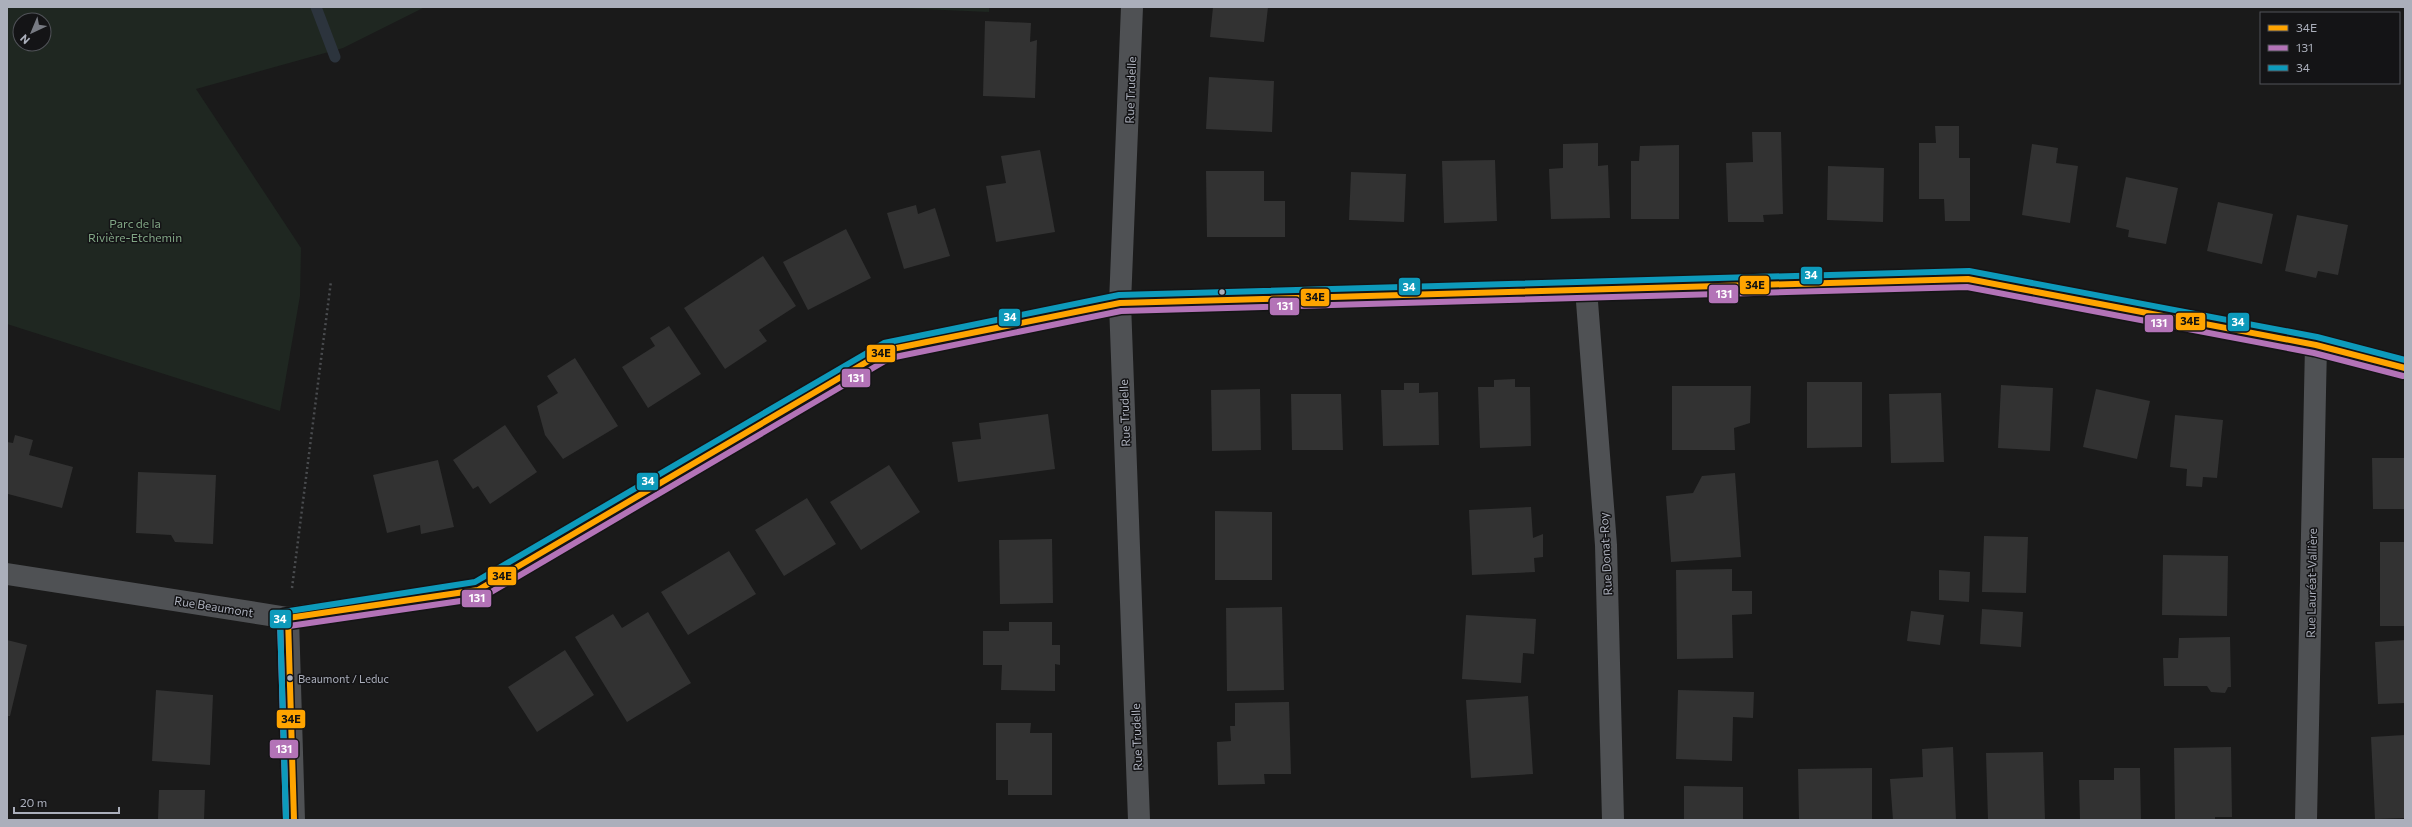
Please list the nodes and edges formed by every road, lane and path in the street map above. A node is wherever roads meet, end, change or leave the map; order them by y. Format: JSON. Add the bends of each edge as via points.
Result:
{"nodes":[{"id":1,"x":1132,"y":7,"type":"edge"},
{"id":2,"x":331,"y":281,"type":"dead end"},
{"id":3,"x":1586,"y":289,"type":"junction"},
{"id":4,"x":1120,"y":303,"type":"junction"},
{"id":5,"x":2316,"y":345,"type":"junction"},
{"id":6,"x":2405,"y":368,"type":"edge"},
{"id":7,"x":7,"y":574,"type":"edge"},
{"id":8,"x":288,"y":618,"type":"junction"},
{"id":9,"x":294,"y":820,"type":"edge"},
{"id":10,"x":1139,"y":820,"type":"edge"},
{"id":11,"x":1614,"y":820,"type":"edge"},
{"id":12,"x":2306,"y":820,"type":"edge"}],
"edges":[{"from":1,"to":4,"type":"street","name":"Rue Trudelle"},
{"from":2,"to":8,"type":"path"},
{"from":3,"to":4,"type":"street","name":"Rue Beaumont"},
{"from":3,"to":5,"type":"street","name":"Rue Beaumont","via":[[1968,279]]},
{"from":3,"to":11,"type":"street","name":"Rue Donat-Roy","via":[[1606,545]]},
{"from":4,"to":8,"type":"street","name":"Rue Beaumont","via":[[887,350],[478,590]]},
{"from":4,"to":10,"type":"street","name":"Rue Trudelle"},
{"from":5,"to":6,"type":"street","name":"Rue Beaumont"},
{"from":5,"to":12,"type":"street","name":"Rue Lauréat-Vallière"},
{"from":7,"to":8,"type":"street","name":"Rue Beaumont"},
{"from":8,"to":9,"type":"street"}]}
